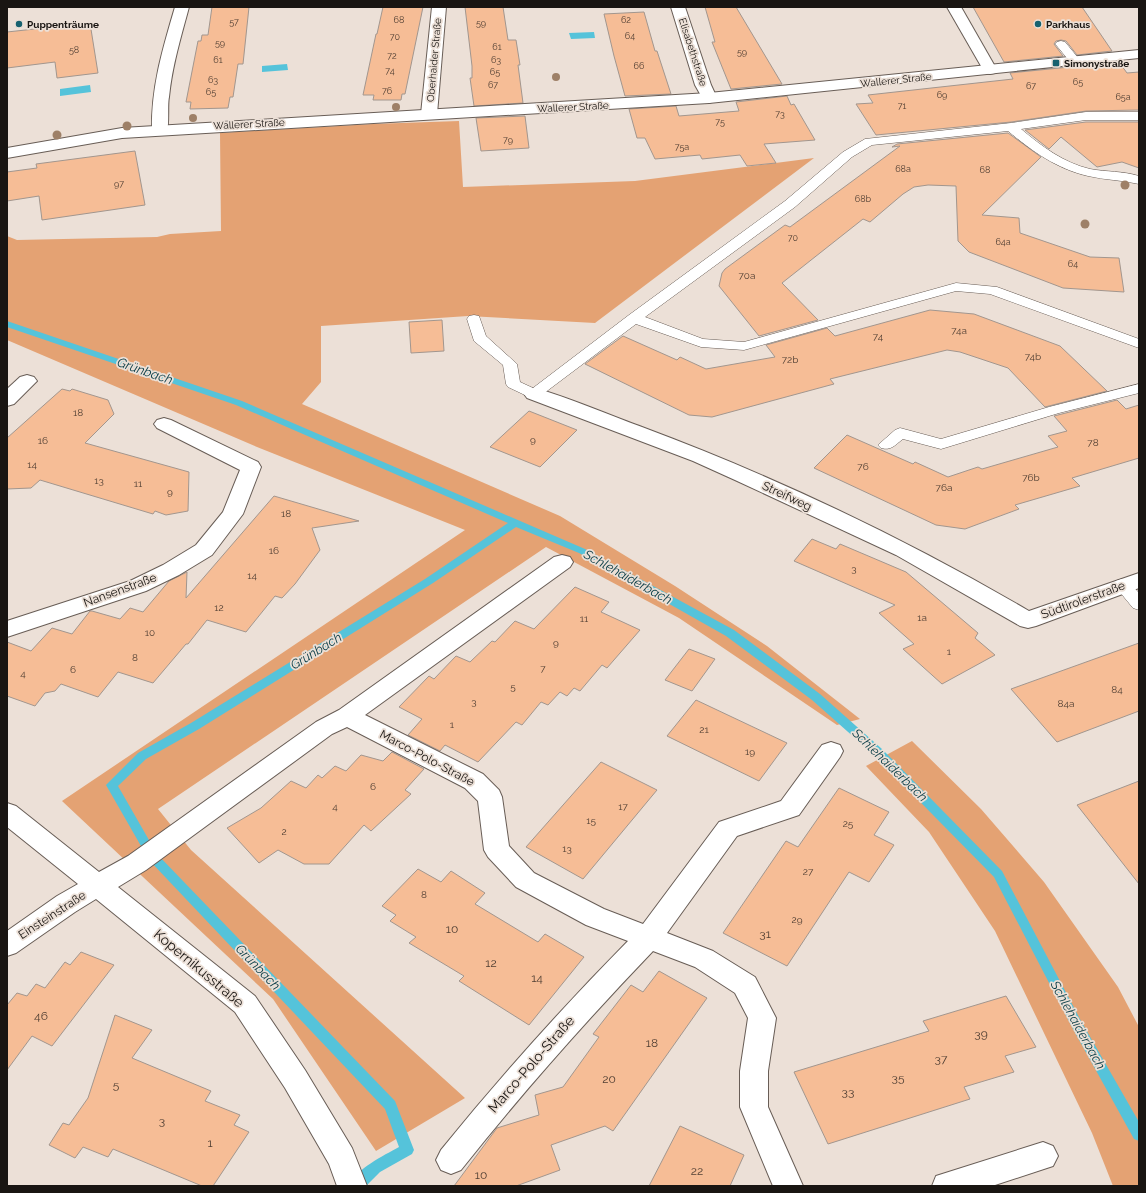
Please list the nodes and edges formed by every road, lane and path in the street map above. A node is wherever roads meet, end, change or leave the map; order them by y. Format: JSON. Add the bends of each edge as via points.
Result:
{"nodes":[{"id":1,"x":182,"y":7,"type":"edge"},
{"id":2,"x":439,"y":7,"type":"edge"},
{"id":3,"x":678,"y":7,"type":"edge"},
{"id":4,"x":954,"y":7,"type":"edge"},
{"id":5,"x":1062,"y":44,"type":"dead end"},
{"id":6,"x":1139,"y":54,"type":"edge"},
{"id":7,"x":1075,"y":61,"type":"junction"},
{"id":8,"x":990,"y":70,"type":"junction"},
{"id":9,"x":709,"y":98,"type":"junction"},
{"id":10,"x":429,"y":114,"type":"junction"},
{"id":11,"x":1139,"y":116,"type":"edge"},
{"id":12,"x":1011,"y":127,"type":"junction"},
{"id":13,"x":160,"y":130,"type":"junction"},
{"id":14,"x":7,"y":154,"type":"edge"},
{"id":15,"x":1139,"y":180,"type":"edge"},
{"id":16,"x":634,"y":318,"type":"junction"},
{"id":17,"x":474,"y":319,"type":"dead end"},
{"id":18,"x":1139,"y":344,"type":"edge"},
{"id":19,"x":27,"y":382,"type":"dead end"},
{"id":20,"x":1139,"y":388,"type":"edge"},
{"id":21,"x":534,"y":394,"type":"junction"},
{"id":22,"x":7,"y":400,"type":"edge"},
{"id":23,"x":164,"y":424,"type":"dead end"},
{"id":24,"x":886,"y":445,"type":"dead end"},
{"id":25,"x":562,"y":562,"type":"dead end"},
{"id":26,"x":1131,"y":583,"type":"edge"},
{"id":27,"x":1139,"y":604,"type":"edge"},
{"id":28,"x":1028,"y":620,"type":"joint"},
{"id":29,"x":7,"y":629,"type":"edge"},
{"id":30,"x":347,"y":716,"type":"junction"},
{"id":31,"x":832,"y":751,"type":"dead end"},
{"id":32,"x":7,"y":813,"type":"edge"},
{"id":33,"x":98,"y":885,"type":"junction"},
{"id":34,"x":649,"y":937,"type":"junction"},
{"id":35,"x":7,"y":945,"type":"edge"},
{"id":36,"x":1043,"y":1156,"type":"dead end"},
{"id":37,"x":451,"y":1160,"type":"dead end"},
{"id":38,"x":352,"y":1186,"type":"edge"},
{"id":39,"x":788,"y":1186,"type":"edge"},
{"id":40,"x":947,"y":1186,"type":"edge"}],
"edges":[{"from":1,"to":13,"type":"street","via":[[169,51],[159,115]]},
{"from":2,"to":10,"type":"street","name":"Oberhaider Straße"},
{"from":3,"to":9,"type":"street","name":"Elisabethstraße"},
{"from":4,"to":8,"type":"street"},
{"from":5,"to":7,"type":"lane"},
{"from":6,"to":7,"type":"street","name":"Wallerer Straße"},
{"from":7,"to":8,"type":"street","name":"Wallerer Straße"},
{"from":8,"to":9,"type":"street","name":"Wallerer Straße"},
{"from":9,"to":10,"type":"street","name":"Wallerer Straße"},
{"from":10,"to":13,"type":"street","name":"Wallerer Straße"},
{"from":11,"to":12,"type":"lane","via":[[1086,116]]},
{"from":12,"to":15,"type":"lane","via":[[1038,150],[1077,169]]},
{"from":12,"to":16,"type":"lane","via":[[869,142],[853,149],[792,202]]},
{"from":13,"to":14,"type":"street","name":"Wallerer Straße","via":[[114,134]]},
{"from":16,"to":18,"type":"lane","via":[[701,343],[744,346],[956,287],[992,290]]},
{"from":16,"to":21,"type":"lane"},
{"from":17,"to":21,"type":"lane","via":[[479,338],[510,364],[513,384]]},
{"from":19,"to":22,"type":"street"},
{"from":20,"to":24,"type":"lane","via":[[940,444],[900,433]]},
{"from":21,"to":28,"type":"street","name":"Streifweg","via":[[700,456],[742,475],[904,550]]},
{"from":23,"to":29,"type":"street","name":"Nansenstraße","via":[[251,467],[232,514],[204,550],[171,570],[138,586]]},
{"from":25,"to":30,"type":"street"},
{"from":26,"to":27,"type":"lane"},
{"from":26,"to":28,"type":"street","name":"Südtirolerstraße"},
{"from":30,"to":33,"type":"street","via":[[324,728],[137,863]]},
{"from":30,"to":34,"type":"street","name":"Marco-Polo-Straße","via":[[474,781],[490,797],[497,850],[525,880],[595,917]]},
{"from":31,"to":34,"type":"street","name":"Marco-Polo-Straße","via":[[790,808],[728,829]]},
{"from":32,"to":33,"type":"street","name":"Kopernikusstraße"},
{"from":33,"to":35,"type":"street","name":"Einsteinstraße"},
{"from":33,"to":38,"type":"street","name":"Kopernikusstraße","via":[[245,1004],[295,1079],[342,1158]]},
{"from":34,"to":37,"type":"street","name":"Marco-Polo-Straße","via":[[574,1015],[498,1101]]},
{"from":34,"to":39,"type":"street","name":"Marco-Polo-Straße","via":[[704,959],[745,986],[762,1018],[754,1071],[754,1107]]},
{"from":36,"to":40,"type":"street"}]}
